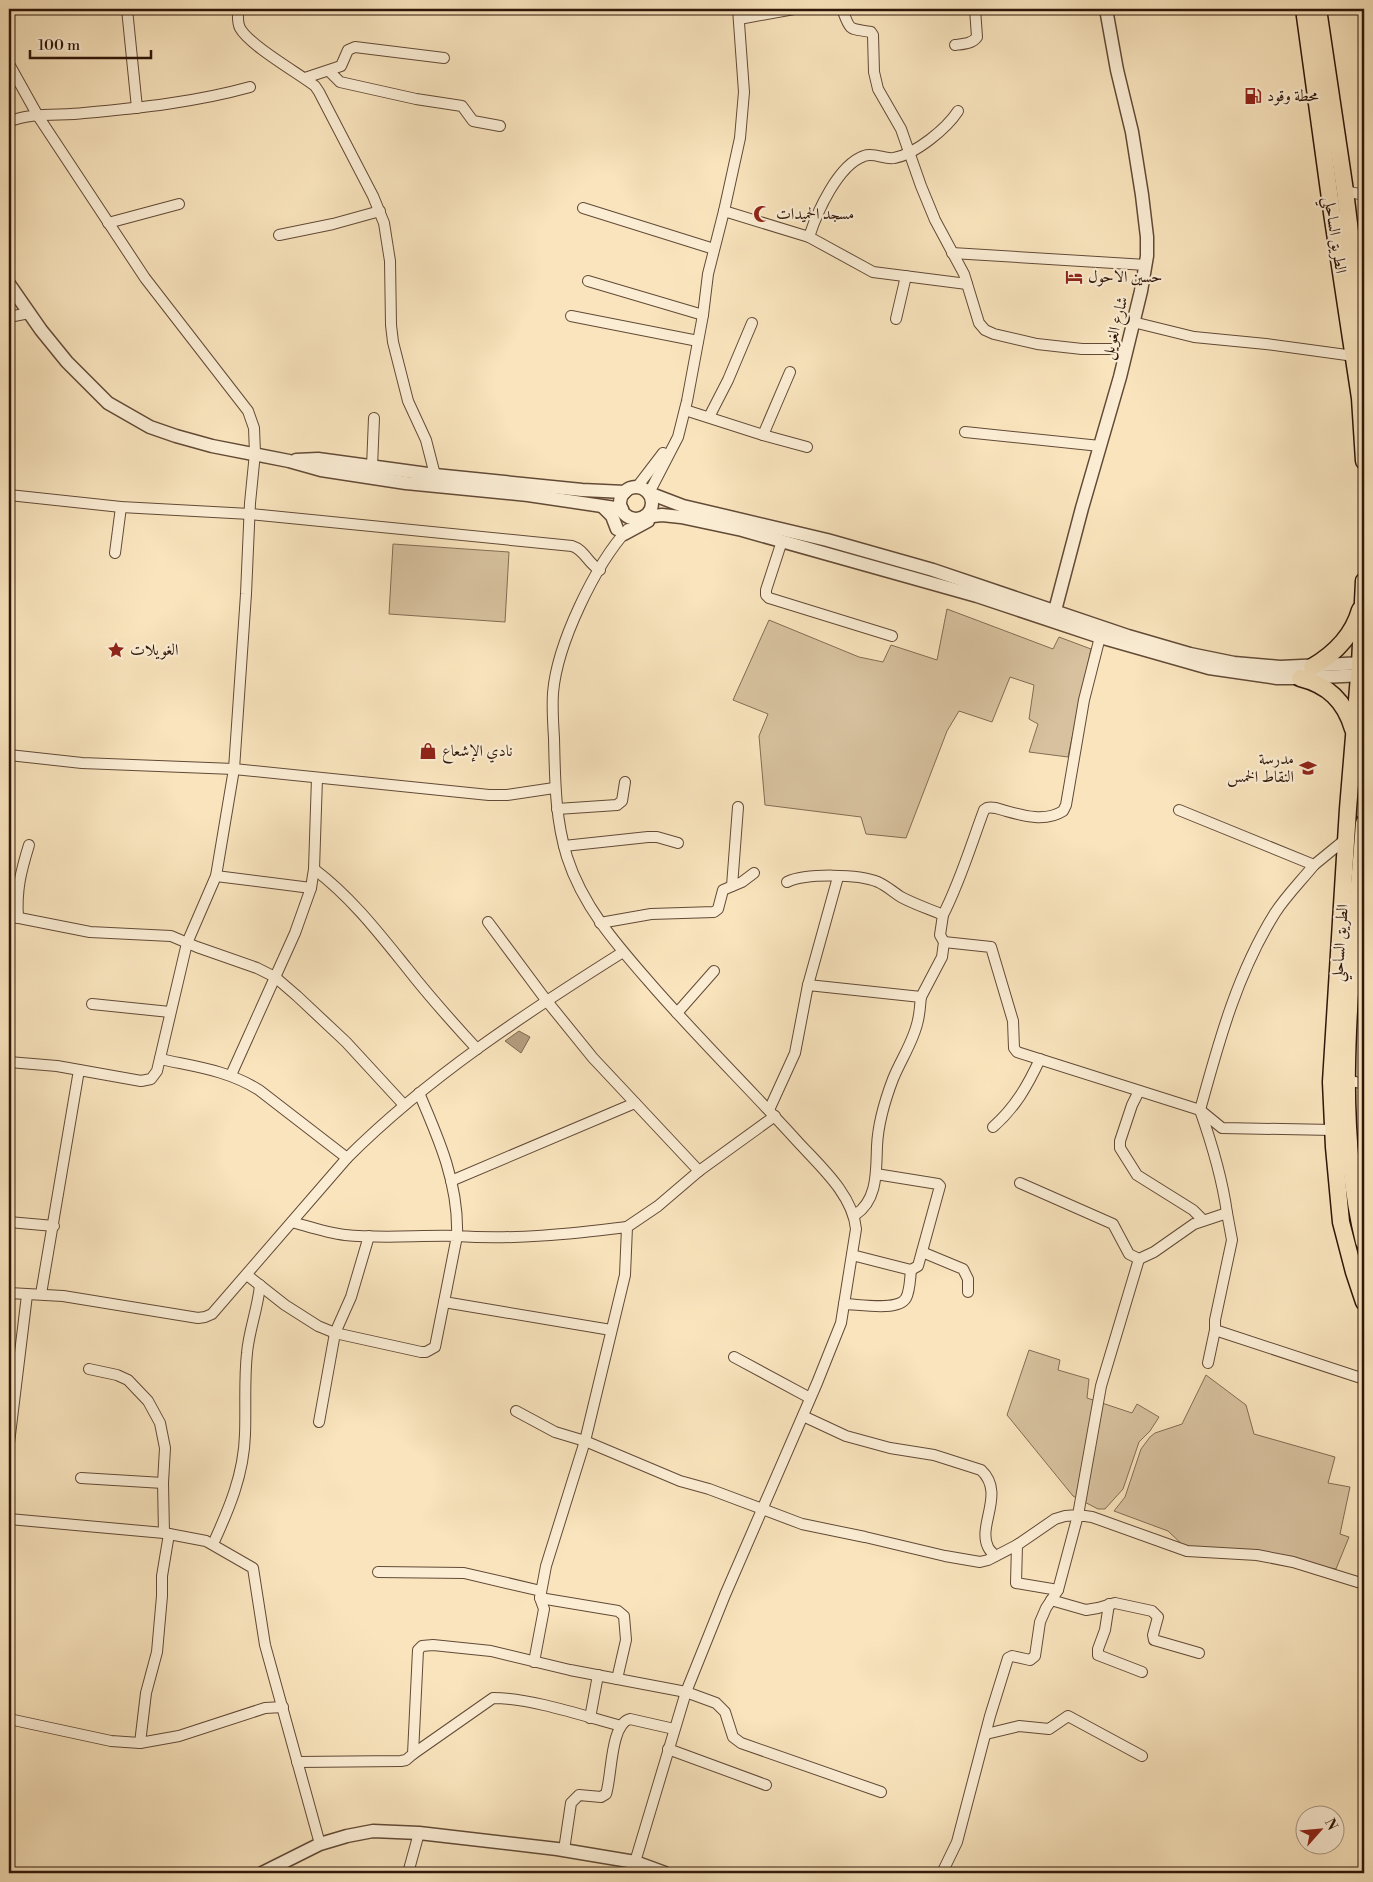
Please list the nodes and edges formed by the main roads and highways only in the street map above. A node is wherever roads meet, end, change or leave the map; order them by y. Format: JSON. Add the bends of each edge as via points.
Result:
{"nodes":[{"id":1,"x":1304,"y":9,"type":"edge"},
{"id":2,"x":1318,"y":9,"type":"edge"},
{"id":3,"x":1359,"y":351,"type":"edge"},
{"id":4,"x":1364,"y":461,"type":"edge"},
{"id":5,"x":1364,"y":581,"type":"edge"},
{"id":6,"x":1364,"y":596,"type":"edge"},
{"id":7,"x":1362,"y":669,"type":"edge"},
{"id":8,"x":1354,"y":741,"type":"junction"},
{"id":9,"x":1364,"y":823,"type":"edge"},
{"id":10,"x":1364,"y":1242,"type":"edge"},
{"id":11,"x":1364,"y":1302,"type":"edge"}],
"edges":[{"from":1,"to":3,"type":"highway","name":"الطريق الساحلي","via":[[1332,213]]},
{"from":2,"to":3,"type":"highway","name":"الطريق الساحلي","via":[[1345,191]]},
{"from":3,"to":4,"type":"highway","name":"الطريق الساحلي"},
{"from":5,"to":6,"type":"highway","name":"الطريق الساحلي"},
{"from":6,"to":7,"type":"highway","name":"الطريق الساحلي"},
{"from":6,"to":8,"type":"highway","via":[[1359,615],[1345,640],[1306,673],[1334,695],[1349,716]]},
{"from":7,"to":8,"type":"highway","name":"الطريق الساحلي"},
{"from":8,"to":11,"type":"highway","name":"الطريق الساحلي","via":[[1331,1082],[1341,1222]]},
{"from":9,"to":10,"type":"highway","name":"الطريق الساحلي","via":[[1347,1080],[1355,1206]]}]}
